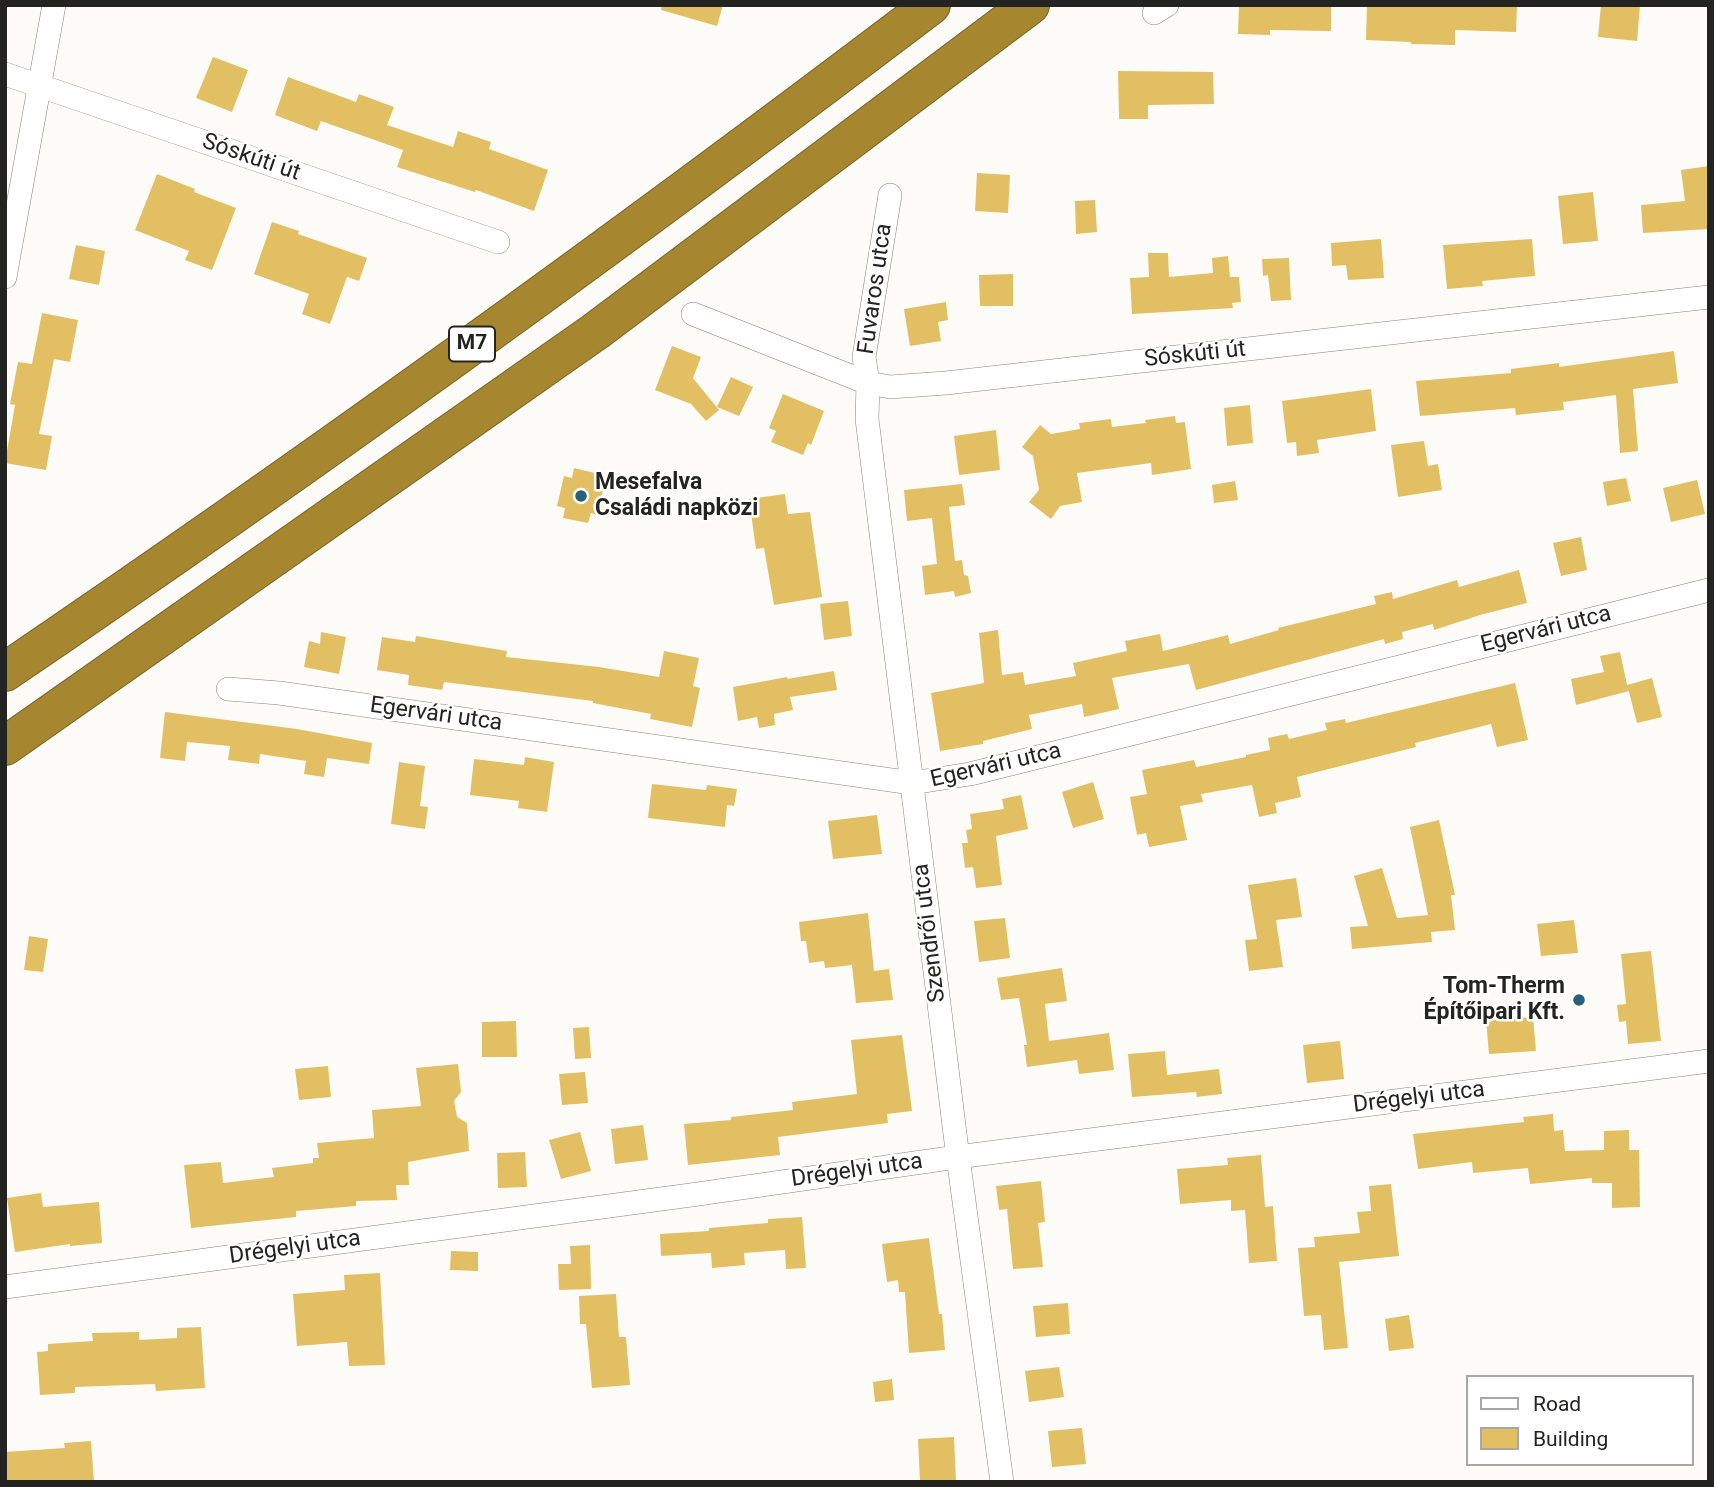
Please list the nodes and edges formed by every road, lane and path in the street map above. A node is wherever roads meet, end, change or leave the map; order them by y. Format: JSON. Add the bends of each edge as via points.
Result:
{"nodes":[{"id":1,"x":54,"y":5,"type":"edge"},
{"id":2,"x":931,"y":5,"type":"edge"},
{"id":3,"x":1030,"y":5,"type":"edge"},
{"id":4,"x":5,"y":74,"type":"edge"},
{"id":5,"x":40,"y":86,"type":"junction"},
{"id":6,"x":890,"y":195,"type":"dead end"},
{"id":7,"x":498,"y":242,"type":"dead end"},
{"id":8,"x":5,"y":277,"type":"edge"},
{"id":9,"x":1709,"y":298,"type":"edge"},
{"id":10,"x":693,"y":314,"type":"dead end"},
{"id":11,"x":868,"y":383,"type":"junction"},
{"id":12,"x":1709,"y":590,"type":"edge"},
{"id":13,"x":5,"y":672,"type":"edge"},
{"id":14,"x":228,"y":689,"type":"dead end"},
{"id":15,"x":5,"y":747,"type":"edge"},
{"id":16,"x":912,"y":783,"type":"junction"},
{"id":17,"x":1709,"y":1061,"type":"edge"},
{"id":18,"x":957,"y":1157,"type":"junction"},
{"id":19,"x":5,"y":1287,"type":"edge"},
{"id":20,"x":1002,"y":1482,"type":"edge"}],
"edges":[{"from":1,"to":5,"type":"street"},
{"from":2,"to":13,"type":"highway","number":"M7","via":[[487,334]]},
{"from":3,"to":15,"type":"highway","number":"M7","via":[[596,331]]},
{"from":4,"to":5,"type":"street","name":"Sóskúti út"},
{"from":5,"to":7,"type":"street","name":"Sóskúti út"},
{"from":5,"to":8,"type":"street"},
{"from":6,"to":11,"type":"street","name":"Fuvaros utca","via":[[864,357]]},
{"from":9,"to":11,"type":"street","name":"Sóskúti út","via":[[946,383],[890,387]]},
{"from":10,"to":11,"type":"street","name":"Sóskúti út"},
{"from":11,"to":16,"type":"street","name":"Szendrői utca","via":[[867,419]]},
{"from":12,"to":16,"type":"street","name":"Egervári utca","via":[[970,774]]},
{"from":14,"to":16,"type":"street","name":"Egervári utca"},
{"from":16,"to":18,"type":"street","name":"Szendrői utca"},
{"from":17,"to":18,"type":"street","name":"Drégelyi utca"},
{"from":18,"to":19,"type":"street","name":"Drégelyi utca"},
{"from":18,"to":20,"type":"street","name":"Szendrői utca"}]}
